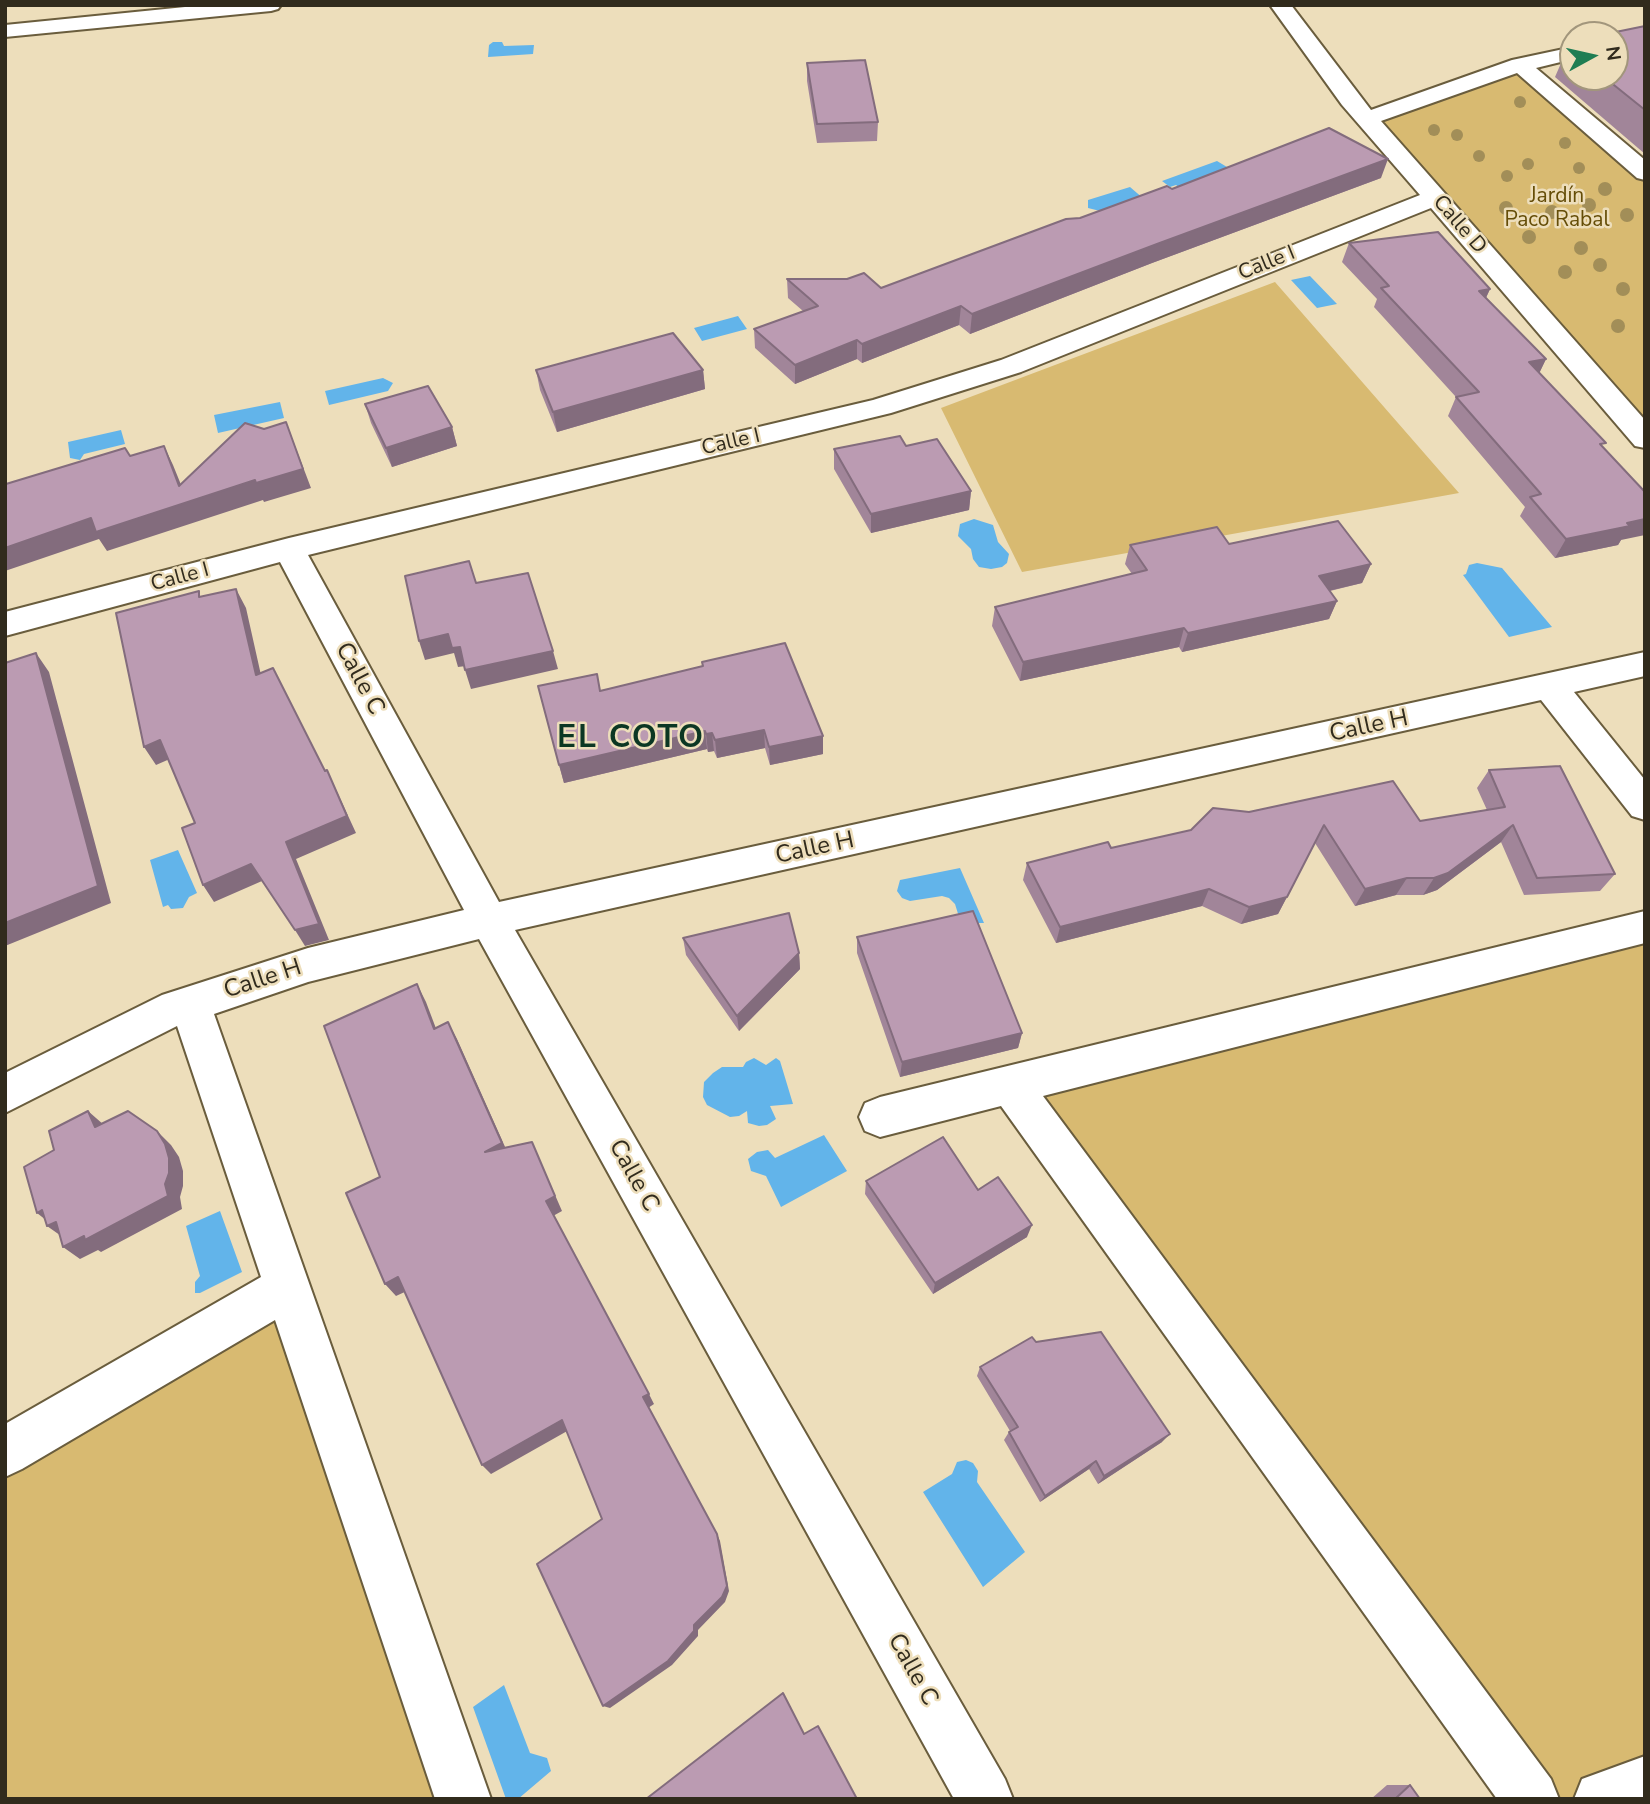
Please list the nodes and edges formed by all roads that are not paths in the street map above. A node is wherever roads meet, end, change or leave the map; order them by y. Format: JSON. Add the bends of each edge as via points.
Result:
{"nodes":[{"id":1,"x":271,"y":5,"type":"edge"},
{"id":2,"x":1280,"y":5,"type":"edge"},
{"id":3,"x":220,"y":8,"type":"edge"},
{"id":4,"x":5,"y":31,"type":"edge"},
{"id":5,"x":1559,"y":56,"type":"edge"},
{"id":6,"x":1520,"y":65,"type":"junction"},
{"id":7,"x":1366,"y":119,"type":"junction"},
{"id":8,"x":1645,"y":173,"type":"edge"},
{"id":9,"x":1435,"y":198,"type":"junction"},
{"id":10,"x":1645,"y":439,"type":"edge"},
{"id":11,"x":289,"y":549,"type":"junction"},
{"id":12,"x":5,"y":624,"type":"edge"},
{"id":13,"x":1645,"y":664,"type":"edge"},
{"id":14,"x":1550,"y":687,"type":"junction"},
{"id":15,"x":1645,"y":806,"type":"edge"},
{"id":16,"x":489,"y":920,"type":"junction"},
{"id":17,"x":1645,"y":927,"type":"edge"},
{"id":18,"x":190,"y":1003,"type":"junction"},
{"id":19,"x":1010,"y":1085,"type":"junction"},
{"id":20,"x":5,"y":1094,"type":"edge"},
{"id":21,"x":880,"y":1117,"type":"dead end"},
{"id":22,"x":288,"y":1287,"type":"junction"},
{"id":23,"x":5,"y":1452,"type":"edge"},
{"id":24,"x":1645,"y":1784,"type":"edge"},
{"id":25,"x":463,"y":1799,"type":"edge"},
{"id":26,"x":985,"y":1799,"type":"edge"},
{"id":27,"x":1531,"y":1799,"type":"edge"},
{"id":28,"x":1602,"y":1799,"type":"edge"}],
"edges":[{"from":1,"to":3,"type":"street"},
{"from":2,"to":7,"type":"street","name":"Calle D"},
{"from":3,"to":4,"type":"street"},
{"from":5,"to":6,"type":"street"},
{"from":6,"to":7,"type":"street"},
{"from":6,"to":8,"type":"street"},
{"from":7,"to":9,"type":"street","name":"Calle D"},
{"from":9,"to":10,"type":"street","name":"Calle D"},
{"from":9,"to":11,"type":"street","name":"Calle I","via":[[1011,366],[881,407]]},
{"from":11,"to":12,"type":"street","name":"Calle I"},
{"from":11,"to":16,"type":"street","name":"Calle C"},
{"from":13,"to":14,"type":"street","name":"Calle H"},
{"from":14,"to":15,"type":"street"},
{"from":14,"to":16,"type":"street","name":"Calle H"},
{"from":16,"to":18,"type":"street","name":"Calle H","via":[[307,965]]},
{"from":16,"to":26,"type":"street","name":"Calle C"},
{"from":17,"to":19,"type":"street"},
{"from":18,"to":20,"type":"street","name":"Calle H"},
{"from":18,"to":22,"type":"street"},
{"from":19,"to":21,"type":"street"},
{"from":19,"to":27,"type":"street"},
{"from":22,"to":23,"type":"street"},
{"from":22,"to":25,"type":"street"},
{"from":24,"to":28,"type":"street"}]}
